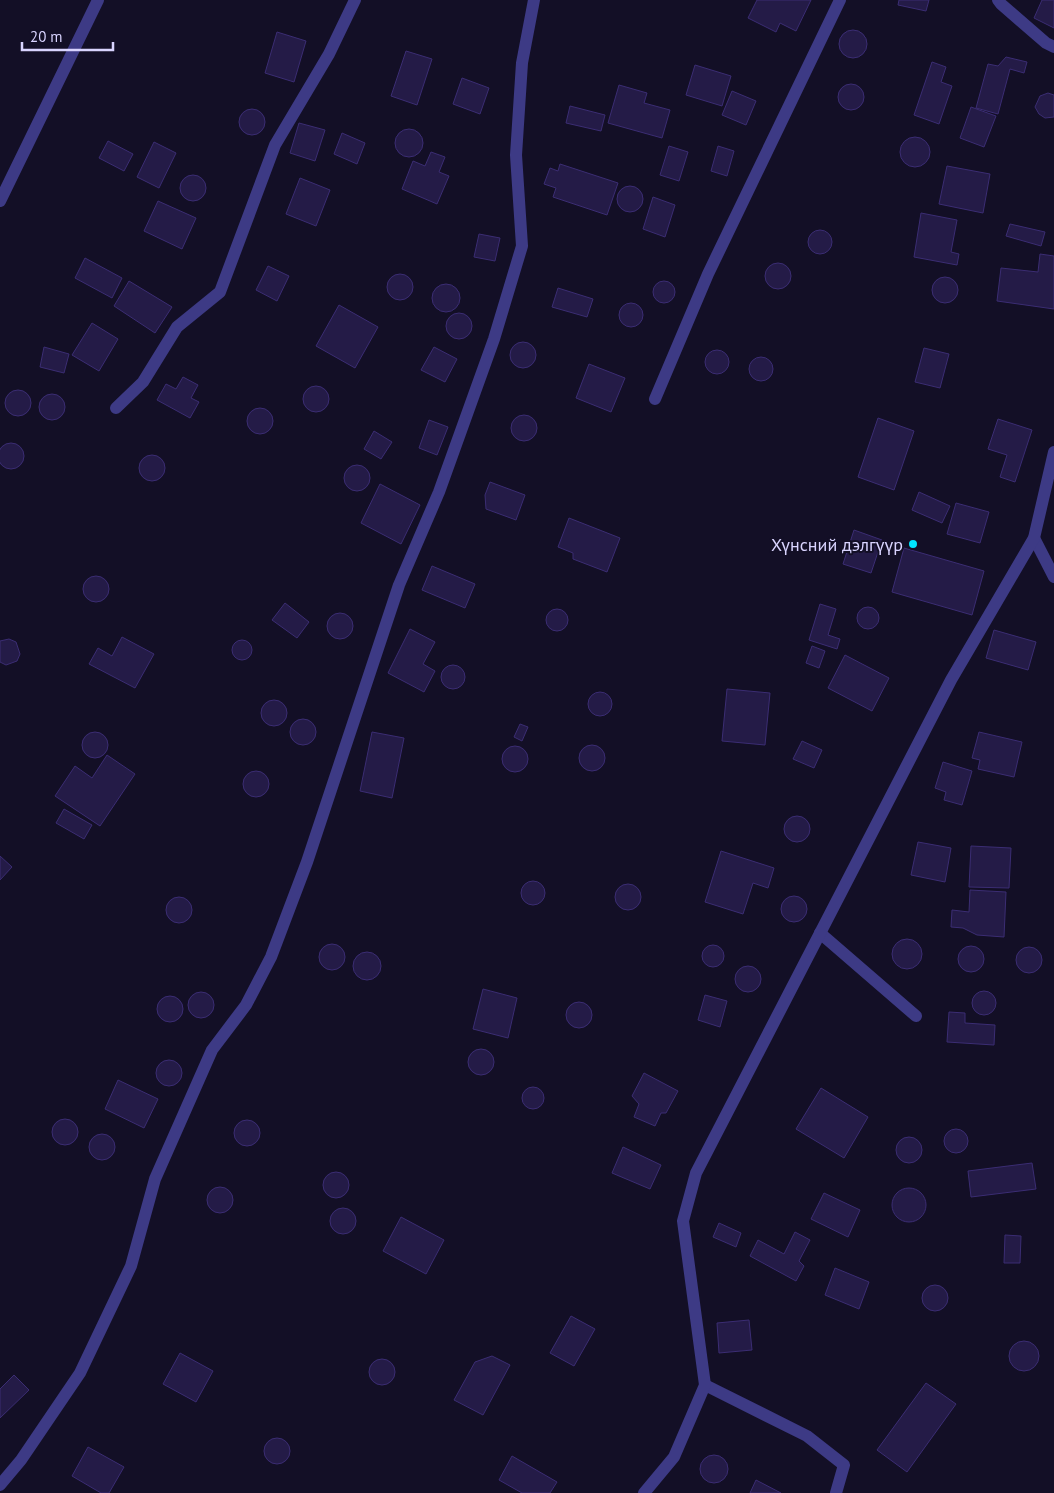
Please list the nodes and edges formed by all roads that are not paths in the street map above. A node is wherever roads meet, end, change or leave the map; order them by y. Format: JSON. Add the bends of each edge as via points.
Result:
{"nodes":[{"id":1,"x":98,"y":0,"type":"edge"},
{"id":2,"x":355,"y":0,"type":"edge"},
{"id":3,"x":534,"y":0,"type":"edge"},
{"id":4,"x":840,"y":0,"type":"edge"},
{"id":5,"x":998,"y":0,"type":"edge"},
{"id":6,"x":1054,"y":47,"type":"edge"},
{"id":7,"x":0,"y":201,"type":"edge"},
{"id":8,"x":655,"y":399,"type":"dead end"},
{"id":9,"x":116,"y":408,"type":"dead end"},
{"id":10,"x":1054,"y":452,"type":"edge"},
{"id":11,"x":1034,"y":538,"type":"junction"},
{"id":12,"x":1054,"y":577,"type":"edge"},
{"id":13,"x":820,"y":933,"type":"junction"},
{"id":14,"x":916,"y":1016,"type":"dead end"},
{"id":15,"x":705,"y":1385,"type":"junction"},
{"id":16,"x":0,"y":1485,"type":"edge"},
{"id":17,"x":644,"y":1493,"type":"edge"},
{"id":18,"x":836,"y":1493,"type":"edge"}],
"edges":[{"from":1,"to":7,"type":"street"},
{"from":2,"to":9,"type":"street","via":[[329,54],[275,145],[220,292],[177,327],[144,382]]},
{"from":3,"to":16,"type":"street","via":[[522,62],[516,155],[522,246],[494,339],[439,492],[399,584],[307,862],[271,957],[246,1005],[212,1050],[166,1153],[155,1178],[131,1266],[84,1364],[21,1460]]},
{"from":4,"to":8,"type":"street","via":[[708,274]]},
{"from":5,"to":6,"type":"street"},
{"from":10,"to":11,"type":"street"},
{"from":11,"to":12,"type":"street"},
{"from":11,"to":13,"type":"street","via":[[951,680]]},
{"from":13,"to":14,"type":"street"},
{"from":13,"to":15,"type":"street","via":[[696,1173],[683,1222]]},
{"from":15,"to":17,"type":"street","via":[[674,1457]]},
{"from":15,"to":18,"type":"street","via":[[806,1436],[844,1465]]}]}
